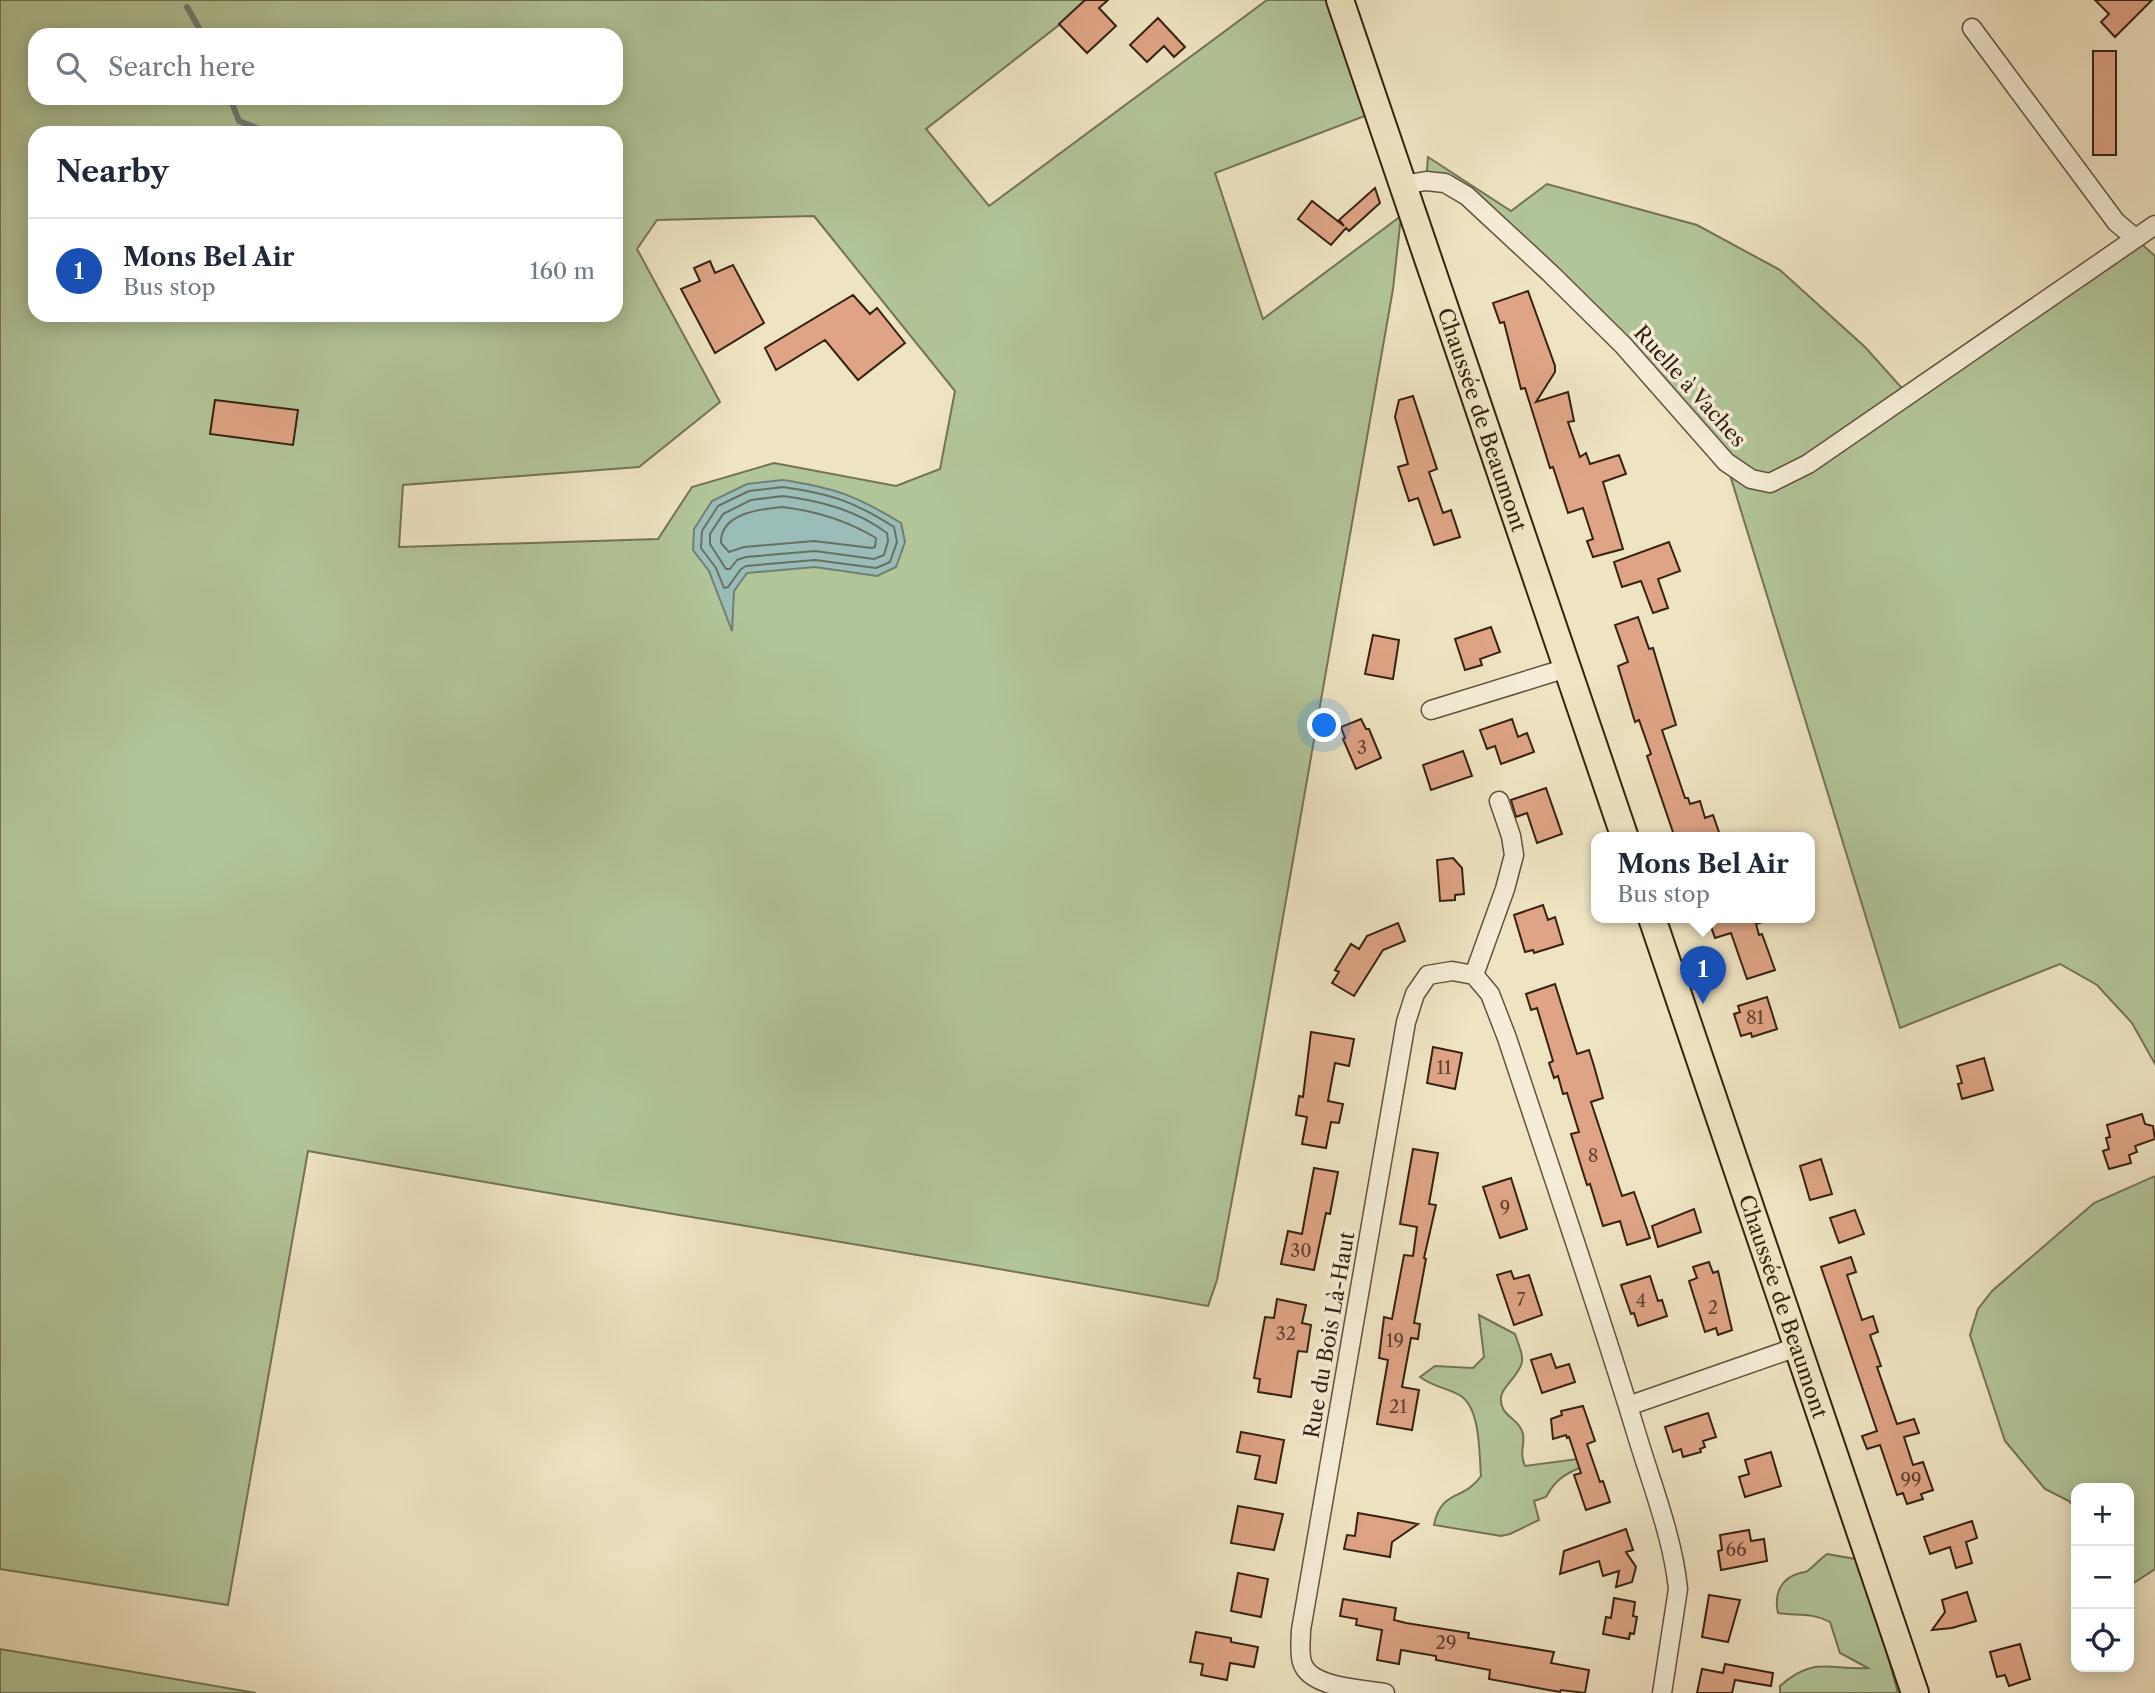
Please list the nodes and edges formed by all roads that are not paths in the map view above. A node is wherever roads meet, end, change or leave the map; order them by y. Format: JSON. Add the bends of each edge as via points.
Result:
{"nodes":[{"id":1,"x":1340,"y":0,"type":"edge"},
{"id":2,"x":1972,"y":28,"type":"dead end"},
{"id":3,"x":1403,"y":185,"type":"junction"},
{"id":4,"x":2155,"y":225,"type":"edge"},
{"id":5,"x":2135,"y":238,"type":"junction"},
{"id":6,"x":1567,"y":668,"type":"junction"},
{"id":7,"x":1431,"y":710,"type":"dead end"},
{"id":8,"x":1499,"y":801,"type":"dead end"},
{"id":9,"x":1623,"y":832,"type":"edge"},
{"id":10,"x":1654,"y":923,"type":"edge"},
{"id":11,"x":1474,"y":975,"type":"junction"},
{"id":12,"x":1797,"y":1347,"type":"junction"},
{"id":13,"x":1628,"y":1406,"type":"junction"},
{"id":14,"x":1385,"y":1693,"type":"edge"},
{"id":15,"x":1662,"y":1693,"type":"edge"},
{"id":16,"x":1915,"y":1693,"type":"edge"}],
"edges":[{"from":1,"to":3,"type":"main road","name":"Chaussée de Beaumont"},
{"from":2,"to":5,"type":"street","via":[[2116,222]]},
{"from":3,"to":5,"type":"street","name":"Ruelle à Vaches","via":[[1445,183],[1466,196],[1623,345],[1726,462],[1751,479],[1770,483],[1808,464]]},
{"from":3,"to":6,"type":"main road","name":"Chaussée de Beaumont"},
{"from":4,"to":5,"type":"street"},
{"from":6,"to":7,"type":"street"},
{"from":6,"to":9,"type":"main road","name":"Chaussée de Beaumont"},
{"from":8,"to":11,"type":"street","via":[[1514,855]]},
{"from":10,"to":12,"type":"main road","name":"Chaussée de Beaumont"},
{"from":11,"to":13,"type":"street","via":[[1490,994],[1507,1038]]},
{"from":11,"to":14,"type":"street","name":"Rue du Bois Là-Haut","via":[[1452,971],[1428,975],[1415,994],[1406,1022],[1301,1630],[1302,1665],[1309,1675],[1322,1682]]},
{"from":12,"to":13,"type":"street"},
{"from":12,"to":16,"type":"main road","name":"Chaussée de Beaumont"},
{"from":13,"to":15,"type":"street","via":[[1678,1589]]}]}
